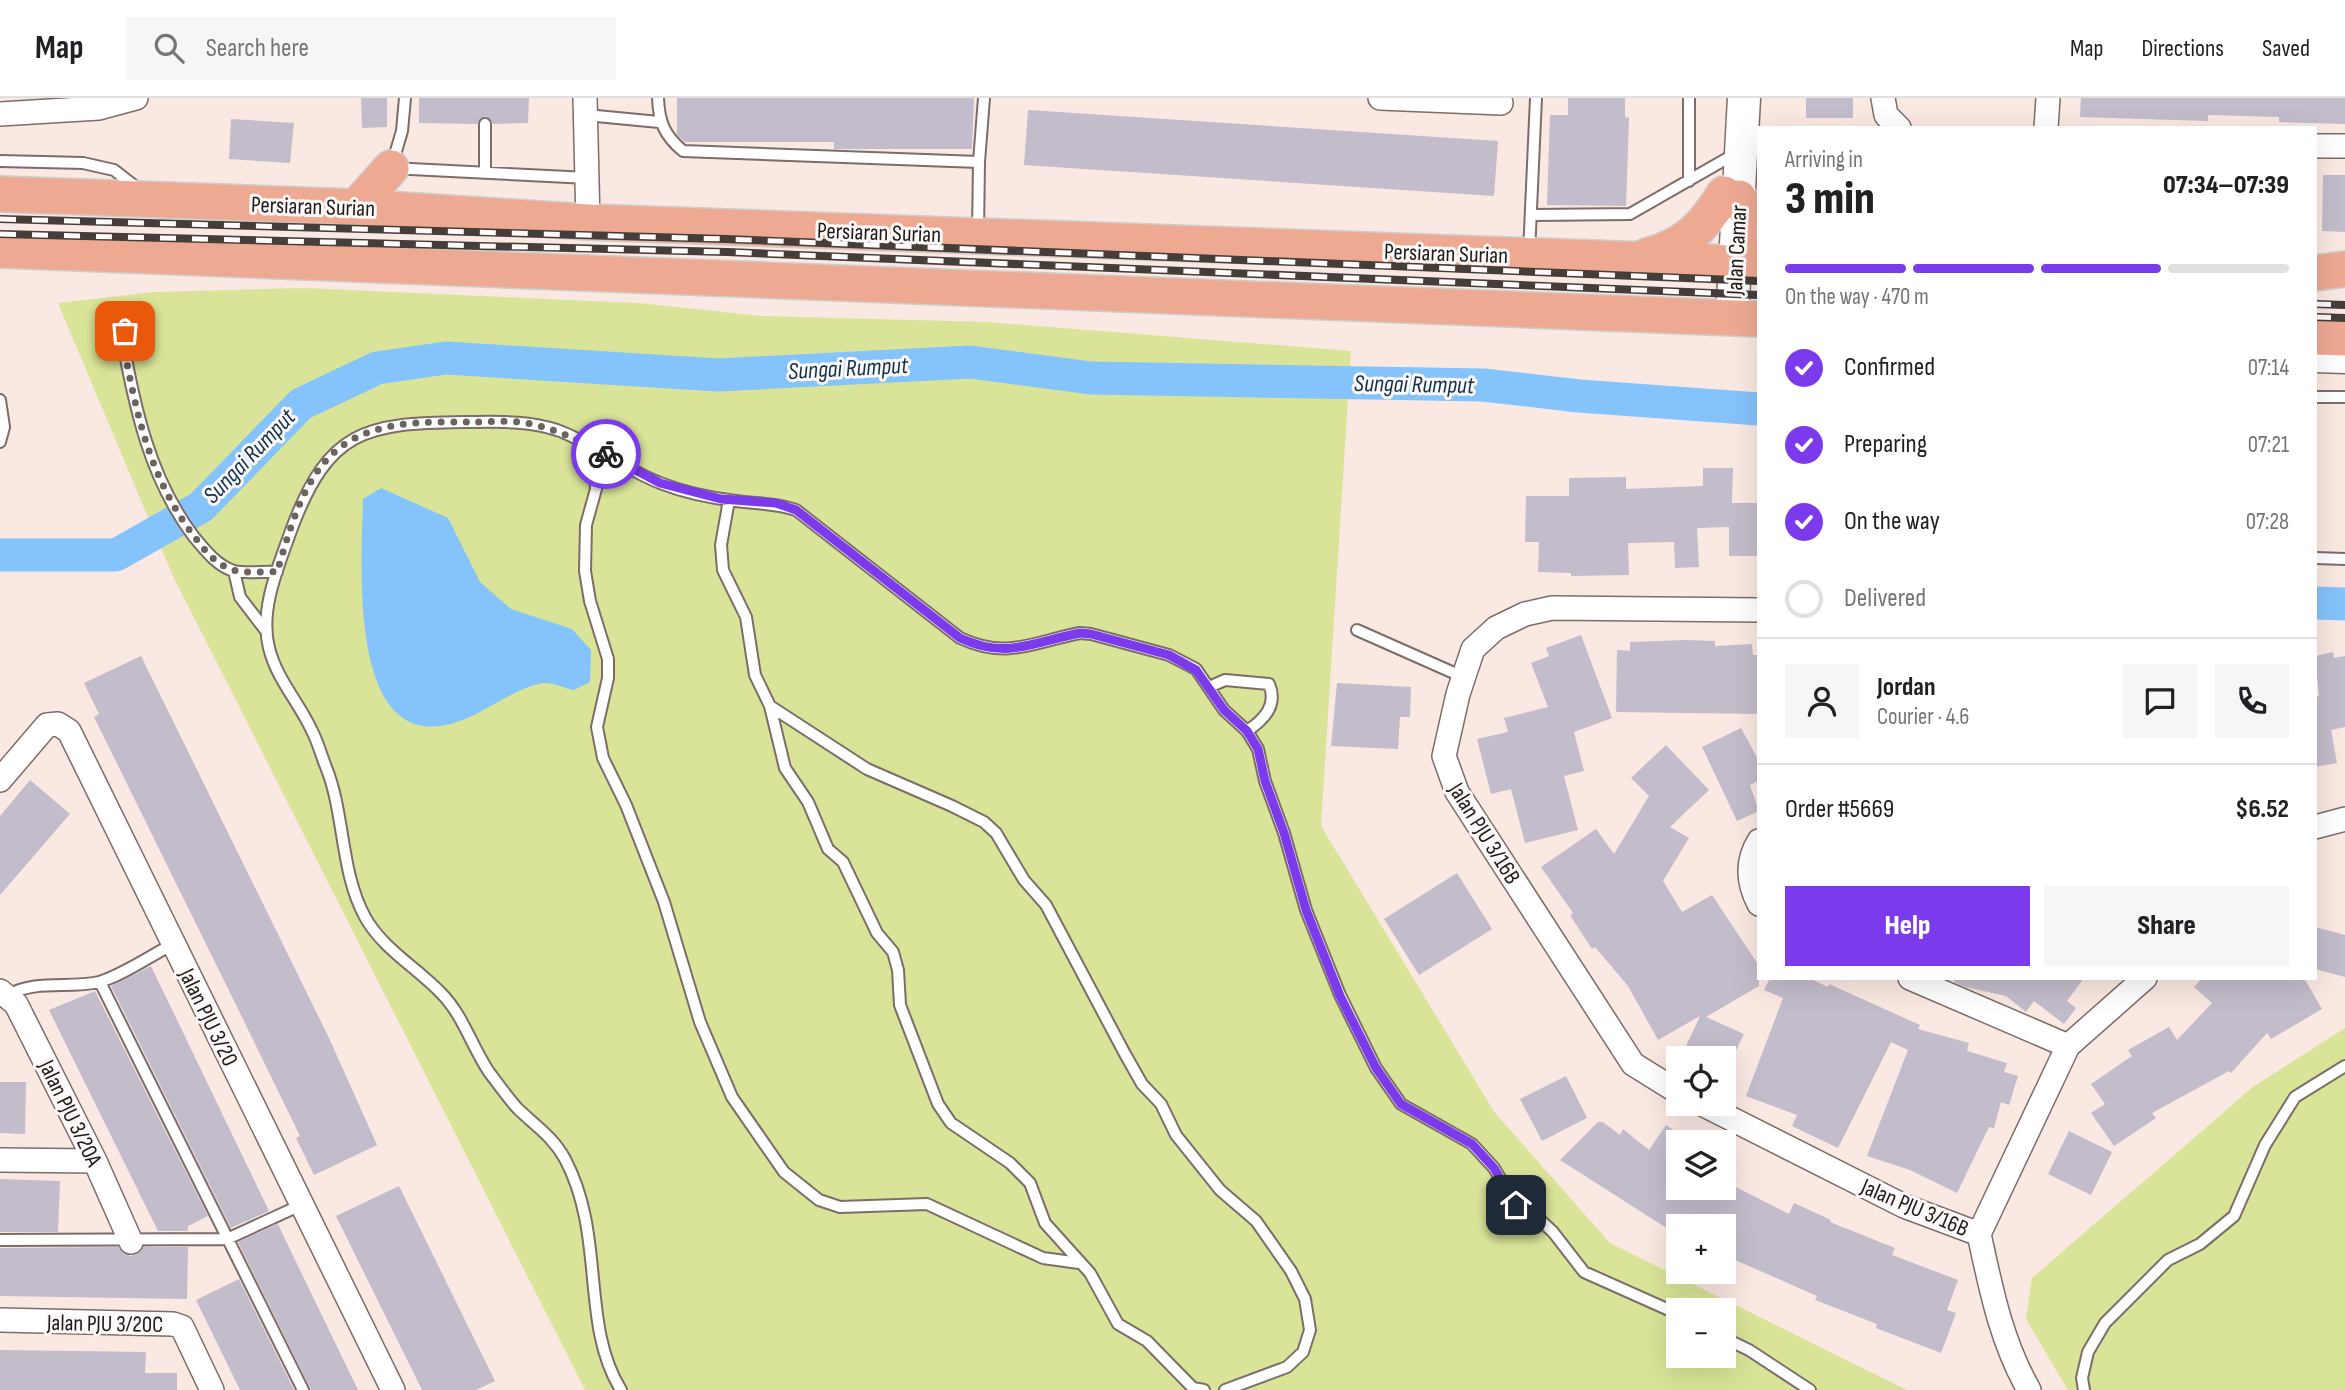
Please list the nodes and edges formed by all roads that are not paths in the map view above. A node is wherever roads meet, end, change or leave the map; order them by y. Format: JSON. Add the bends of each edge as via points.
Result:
{"nodes":[{"id":1,"x":136,"y":98,"type":"edge"},
{"id":2,"x":405,"y":98,"type":"edge"},
{"id":3,"x":657,"y":98,"type":"edge"},
{"id":4,"x":984,"y":98,"type":"edge"},
{"id":5,"x":1380,"y":98,"type":"edge"},
{"id":6,"x":1536,"y":98,"type":"edge"},
{"id":7,"x":1689,"y":98,"type":"edge"},
{"id":8,"x":1728,"y":98,"type":"edge"},
{"id":9,"x":1744,"y":98,"type":"edge"},
{"id":10,"x":1883,"y":98,"type":"edge"},
{"id":11,"x":2048,"y":98,"type":"edge"},
{"id":12,"x":1404,"y":99,"type":"edge"},
{"id":13,"x":1501,"y":103,"type":"dead end"},
{"id":14,"x":586,"y":107,"type":"edge"},
{"id":15,"x":0,"y":114,"type":"edge"},
{"id":16,"x":659,"y":122,"type":"junction"},
{"id":17,"x":485,"y":124,"type":"dead end"},
{"id":18,"x":1897,"y":126,"type":"edge"},
{"id":19,"x":2046,"y":126,"type":"edge"},
{"id":20,"x":2317,"y":146,"type":"edge"},
{"id":21,"x":2345,"y":146,"type":"edge"},
{"id":22,"x":1726,"y":159,"type":"junction"},
{"id":23,"x":0,"y":161,"type":"edge"},
{"id":24,"x":979,"y":162,"type":"junction"},
{"id":25,"x":391,"y":168,"type":"junction"},
{"id":26,"x":485,"y":173,"type":"junction"},
{"id":27,"x":588,"y":178,"type":"junction"},
{"id":28,"x":1689,"y":181,"type":"junction"},
{"id":29,"x":0,"y":194,"type":"edge"},
{"id":30,"x":1732,"y":196,"type":"junction"},
{"id":31,"x":151,"y":200,"type":"junction"},
{"id":32,"x":356,"y":206,"type":"junction"},
{"id":33,"x":1533,"y":215,"type":"junction"},
{"id":34,"x":588,"y":222,"type":"junction"},
{"id":35,"x":1757,"y":229,"type":"edge"},
{"id":36,"x":978,"y":236,"type":"junction"},
{"id":37,"x":0,"y":250,"type":"edge"},
{"id":38,"x":1529,"y":256,"type":"junction"},
{"id":39,"x":1633,"y":260,"type":"junction"},
{"id":40,"x":1739,"y":263,"type":"edge"},
{"id":41,"x":2345,"y":269,"type":"edge"},
{"id":42,"x":2317,"y":273,"type":"edge"},
{"id":43,"x":2317,"y":291,"type":"edge"},
{"id":44,"x":2345,"y":293,"type":"edge"},
{"id":45,"x":1742,"y":322,"type":"edge"},
{"id":46,"x":121,"y":333,"type":"dead end"},
{"id":47,"x":2317,"y":337,"type":"edge"},
{"id":48,"x":2345,"y":338,"type":"edge"},
{"id":49,"x":2317,"y":356,"type":"edge"},
{"id":50,"x":2345,"y":357,"type":"edge"},
{"id":51,"x":2317,"y":397,"type":"edge"},
{"id":52,"x":2345,"y":397,"type":"edge"},
{"id":53,"x":0,"y":400,"type":"edge"},
{"id":54,"x":0,"y":442,"type":"edge"},
{"id":55,"x":587,"y":445,"type":"junction"},
{"id":56,"x":729,"y":500,"type":"junction"},
{"id":57,"x":2317,"y":558,"type":"edge"},
{"id":58,"x":2345,"y":559,"type":"edge"},
{"id":59,"x":234,"y":570,"type":"junction"},
{"id":60,"x":277,"y":572,"type":"junction"},
{"id":61,"x":1757,"y":610,"type":"edge"},
{"id":62,"x":1357,"y":630,"type":"dead end"},
{"id":63,"x":266,"y":631,"type":"junction"},
{"id":64,"x":1463,"y":677,"type":"junction"},
{"id":65,"x":1209,"y":687,"type":"junction"},
{"id":66,"x":770,"y":706,"type":"junction"},
{"id":67,"x":1247,"y":731,"type":"junction"},
{"id":68,"x":0,"y":780,"type":"edge"},
{"id":69,"x":2345,"y":819,"type":"edge"},
{"id":70,"x":2317,"y":826,"type":"edge"},
{"id":71,"x":1757,"y":846,"type":"edge"},
{"id":72,"x":1757,"y":900,"type":"edge"},
{"id":73,"x":173,"y":944,"type":"junction"},
{"id":74,"x":1915,"y":980,"type":"edge"},
{"id":75,"x":2144,"y":980,"type":"edge"},
{"id":76,"x":100,"y":982,"type":"junction"},
{"id":77,"x":4,"y":993,"type":"edge"},
{"id":78,"x":2068,"y":1046,"type":"junction"},
{"id":79,"x":2345,"y":1066,"type":"edge"},
{"id":80,"x":1666,"y":1085,"type":"edge"},
{"id":81,"x":1726,"y":1116,"type":"edge"},
{"id":82,"x":0,"y":1160,"type":"edge"},
{"id":83,"x":95,"y":1161,"type":"junction"},
{"id":84,"x":301,"y":1205,"type":"junction"},
{"id":85,"x":1979,"y":1234,"type":"junction"},
{"id":86,"x":227,"y":1239,"type":"junction"},
{"id":87,"x":0,"y":1240,"type":"edge"},
{"id":88,"x":131,"y":1242,"type":"junction"},
{"id":89,"x":1079,"y":1264,"type":"junction"},
{"id":90,"x":1666,"y":1309,"type":"edge"},
{"id":91,"x":0,"y":1320,"type":"edge"},
{"id":92,"x":1736,"y":1344,"type":"edge"},
{"id":93,"x":1197,"y":1389,"type":"edge"},
{"id":94,"x":212,"y":1390,"type":"edge"},
{"id":95,"x":303,"y":1390,"type":"edge"},
{"id":96,"x":393,"y":1390,"type":"edge"},
{"id":97,"x":621,"y":1390,"type":"edge"},
{"id":98,"x":1225,"y":1390,"type":"edge"},
{"id":99,"x":1810,"y":1390,"type":"edge"},
{"id":100,"x":2029,"y":1390,"type":"edge"},
{"id":101,"x":2084,"y":1390,"type":"edge"}],
"edges":[{"from":1,"to":15,"type":"street","via":[[99,108]]},
{"from":2,"to":25,"type":"lane","via":[[402,131]]},
{"from":3,"to":16,"type":"lane"},
{"from":4,"to":24,"type":"lane"},
{"from":5,"to":12,"type":"street"},
{"from":6,"to":33,"type":"lane"},
{"from":7,"to":28,"type":"lane"},
{"from":8,"to":22,"type":"street","name":"Jalan Camar"},
{"from":9,"to":30,"type":"street","name":"Jalan Camar"},
{"from":10,"to":18,"type":"street","via":[[1886,115]]},
{"from":11,"to":19,"type":"street"},
{"from":12,"to":13,"type":"street"},
{"from":14,"to":16,"type":"lane"},
{"from":14,"to":27,"type":"street"},
{"from":16,"to":24,"type":"lane","via":[[683,151]]},
{"from":17,"to":26,"type":"lane"},
{"from":20,"to":21,"type":"street"},
{"from":22,"to":28,"type":"lane"},
{"from":22,"to":30,"type":"street","name":"Jalan Camar"},
{"from":23,"to":31,"type":"lane","via":[[83,163],[114,170]]},
{"from":24,"to":36,"type":"lane"},
{"from":25,"to":26,"type":"lane"},
{"from":25,"to":32,"type":"main road"},
{"from":26,"to":27,"type":"lane"},
{"from":27,"to":34,"type":"street"},
{"from":28,"to":33,"type":"lane","via":[[1630,214]]},
{"from":29,"to":31,"type":"main road","name":"Persiaran Surian"},
{"from":30,"to":35,"type":"main road"},
{"from":30,"to":39,"type":"main road","via":[[1697,232],[1672,249]]},
{"from":30,"to":40,"type":"street","name":"Jalan Camar"},
{"from":31,"to":32,"type":"main road","name":"Persiaran Surian"},
{"from":32,"to":34,"type":"main road","name":"Persiaran Surian"},
{"from":33,"to":38,"type":"lane"},
{"from":34,"to":36,"type":"main road","name":"Persiaran Surian"},
{"from":36,"to":38,"type":"main road","name":"Persiaran Surian"},
{"from":37,"to":45,"type":"main road"},
{"from":38,"to":39,"type":"main road","name":"Persiaran Surian"},
{"from":39,"to":40,"type":"main road","name":"Persiaran Surian"},
{"from":40,"to":45,"type":"street","name":"Jalan Camar"},
{"from":41,"to":42,"type":"main road"},
{"from":43,"to":44,"type":"main road"},
{"from":46,"to":59,"type":"lane","via":[[152,465],[188,529],[210,557]]},
{"from":47,"to":48,"type":"main road"},
{"from":49,"to":50,"type":"street"},
{"from":51,"to":52,"type":"lane"},
{"from":53,"to":54,"type":"lane","via":[[4,427]]},
{"from":55,"to":56,"type":"lane","via":[[660,483]]},
{"from":55,"to":60,"type":"lane","via":[[523,422],[413,423],[356,437],[322,464],[302,499]]},
{"from":55,"to":89,"type":"lane","via":[[596,489],[586,526],[585,571],[608,659],[597,727],[603,758],[664,902],[701,1022],[732,1097],[784,1172],[819,1200],[840,1207],[927,1204],[1043,1258]]},
{"from":56,"to":65,"type":"lane","via":[[776,503],[796,510],[960,638],[981,648],[996,651],[1091,634],[1169,655],[1196,670]]},
{"from":56,"to":66,"type":"lane","via":[[721,545],[723,570],[746,617],[755,675]]},
{"from":57,"to":58,"type":"lane"},
{"from":59,"to":60,"type":"lane"},
{"from":59,"to":63,"type":"lane","via":[[240,597]]},
{"from":60,"to":63,"type":"lane"},
{"from":61,"to":64,"type":"street","name":"Jalan PJU 3/16B","via":[[1552,608],[1525,614],[1496,628],[1473,649]]},
{"from":62,"to":64,"type":"lane"},
{"from":63,"to":97,"type":"lane","via":[[275,666],[312,729],[331,778],[351,882],[365,917],[384,943],[446,997],[487,1069],[517,1107],[546,1131],[581,1192],[590,1228],[600,1336],[607,1368]]},
{"from":64,"to":80,"type":"street","name":"Jalan PJU 3/16B","via":[[1444,756],[1457,792],[1633,1064]]},
{"from":65,"to":67,"type":"lane","via":[[1224,710]]},
{"from":65,"to":67,"type":"lane","via":[[1225,680],[1269,684],[1271,706]]},
{"from":66,"to":89,"type":"lane","via":[[785,768],[808,802],[828,849],[843,862],[877,933],[893,952],[900,1005],[938,1104],[951,1122],[1010,1163],[1030,1183],[1045,1223]]},
{"from":66,"to":98,"type":"lane","via":[[867,769],[952,806],[996,833],[1024,880],[1046,905],[1125,1054],[1142,1084],[1161,1104],[1176,1135],[1220,1190],[1256,1221],[1291,1271],[1305,1299],[1310,1329],[1303,1352],[1287,1367]]},
{"from":67,"to":90,"type":"lane","via":[[1258,749],[1306,910],[1340,996],[1376,1068],[1401,1104],[1472,1144],[1494,1168],[1516,1205],[1553,1232],[1584,1272]]},
{"from":68,"to":73,"type":"street","name":"Jalan PJU 3/20","via":[[47,725],[58,724],[69,731]]},
{"from":69,"to":70,"type":"street"},
{"from":71,"to":72,"type":"street","via":[[1749,868]]},
{"from":73,"to":76,"type":"lane"},
{"from":73,"to":84,"type":"street","name":"Jalan PJU 3/20"},
{"from":74,"to":78,"type":"street"},
{"from":75,"to":78,"type":"street"},
{"from":76,"to":77,"type":"lane","via":[[37,985]]},
{"from":76,"to":86,"type":"lane"},
{"from":77,"to":83,"type":"street","name":"Jalan PJU 3/20A","via":[[16,1004]]},
{"from":78,"to":85,"type":"street"},
{"from":79,"to":101,"type":"lane","via":[[2295,1097],[2264,1145],[2234,1216],[2200,1244],[2168,1260],[2105,1323],[2088,1352]]},
{"from":81,"to":85,"type":"street","name":"Jalan PJU 3/16B","via":[[1904,1206]]},
{"from":82,"to":83,"type":"street"},
{"from":83,"to":88,"type":"street","name":"Jalan PJU 3/20A"},
{"from":84,"to":86,"type":"lane"},
{"from":84,"to":96,"type":"street","name":"Jalan PJU 3/20"},
{"from":85,"to":100,"type":"street","via":[[1998,1319],[2012,1360]]},
{"from":86,"to":88,"type":"lane"},
{"from":86,"to":95,"type":"lane"},
{"from":87,"to":88,"type":"lane"},
{"from":89,"to":93,"type":"lane","via":[[1090,1273],[1118,1324],[1147,1341]]},
{"from":91,"to":94,"type":"street","name":"Jalan PJU 3/20C","via":[[173,1324],[182,1327]]},
{"from":92,"to":99,"type":"lane"}]}
